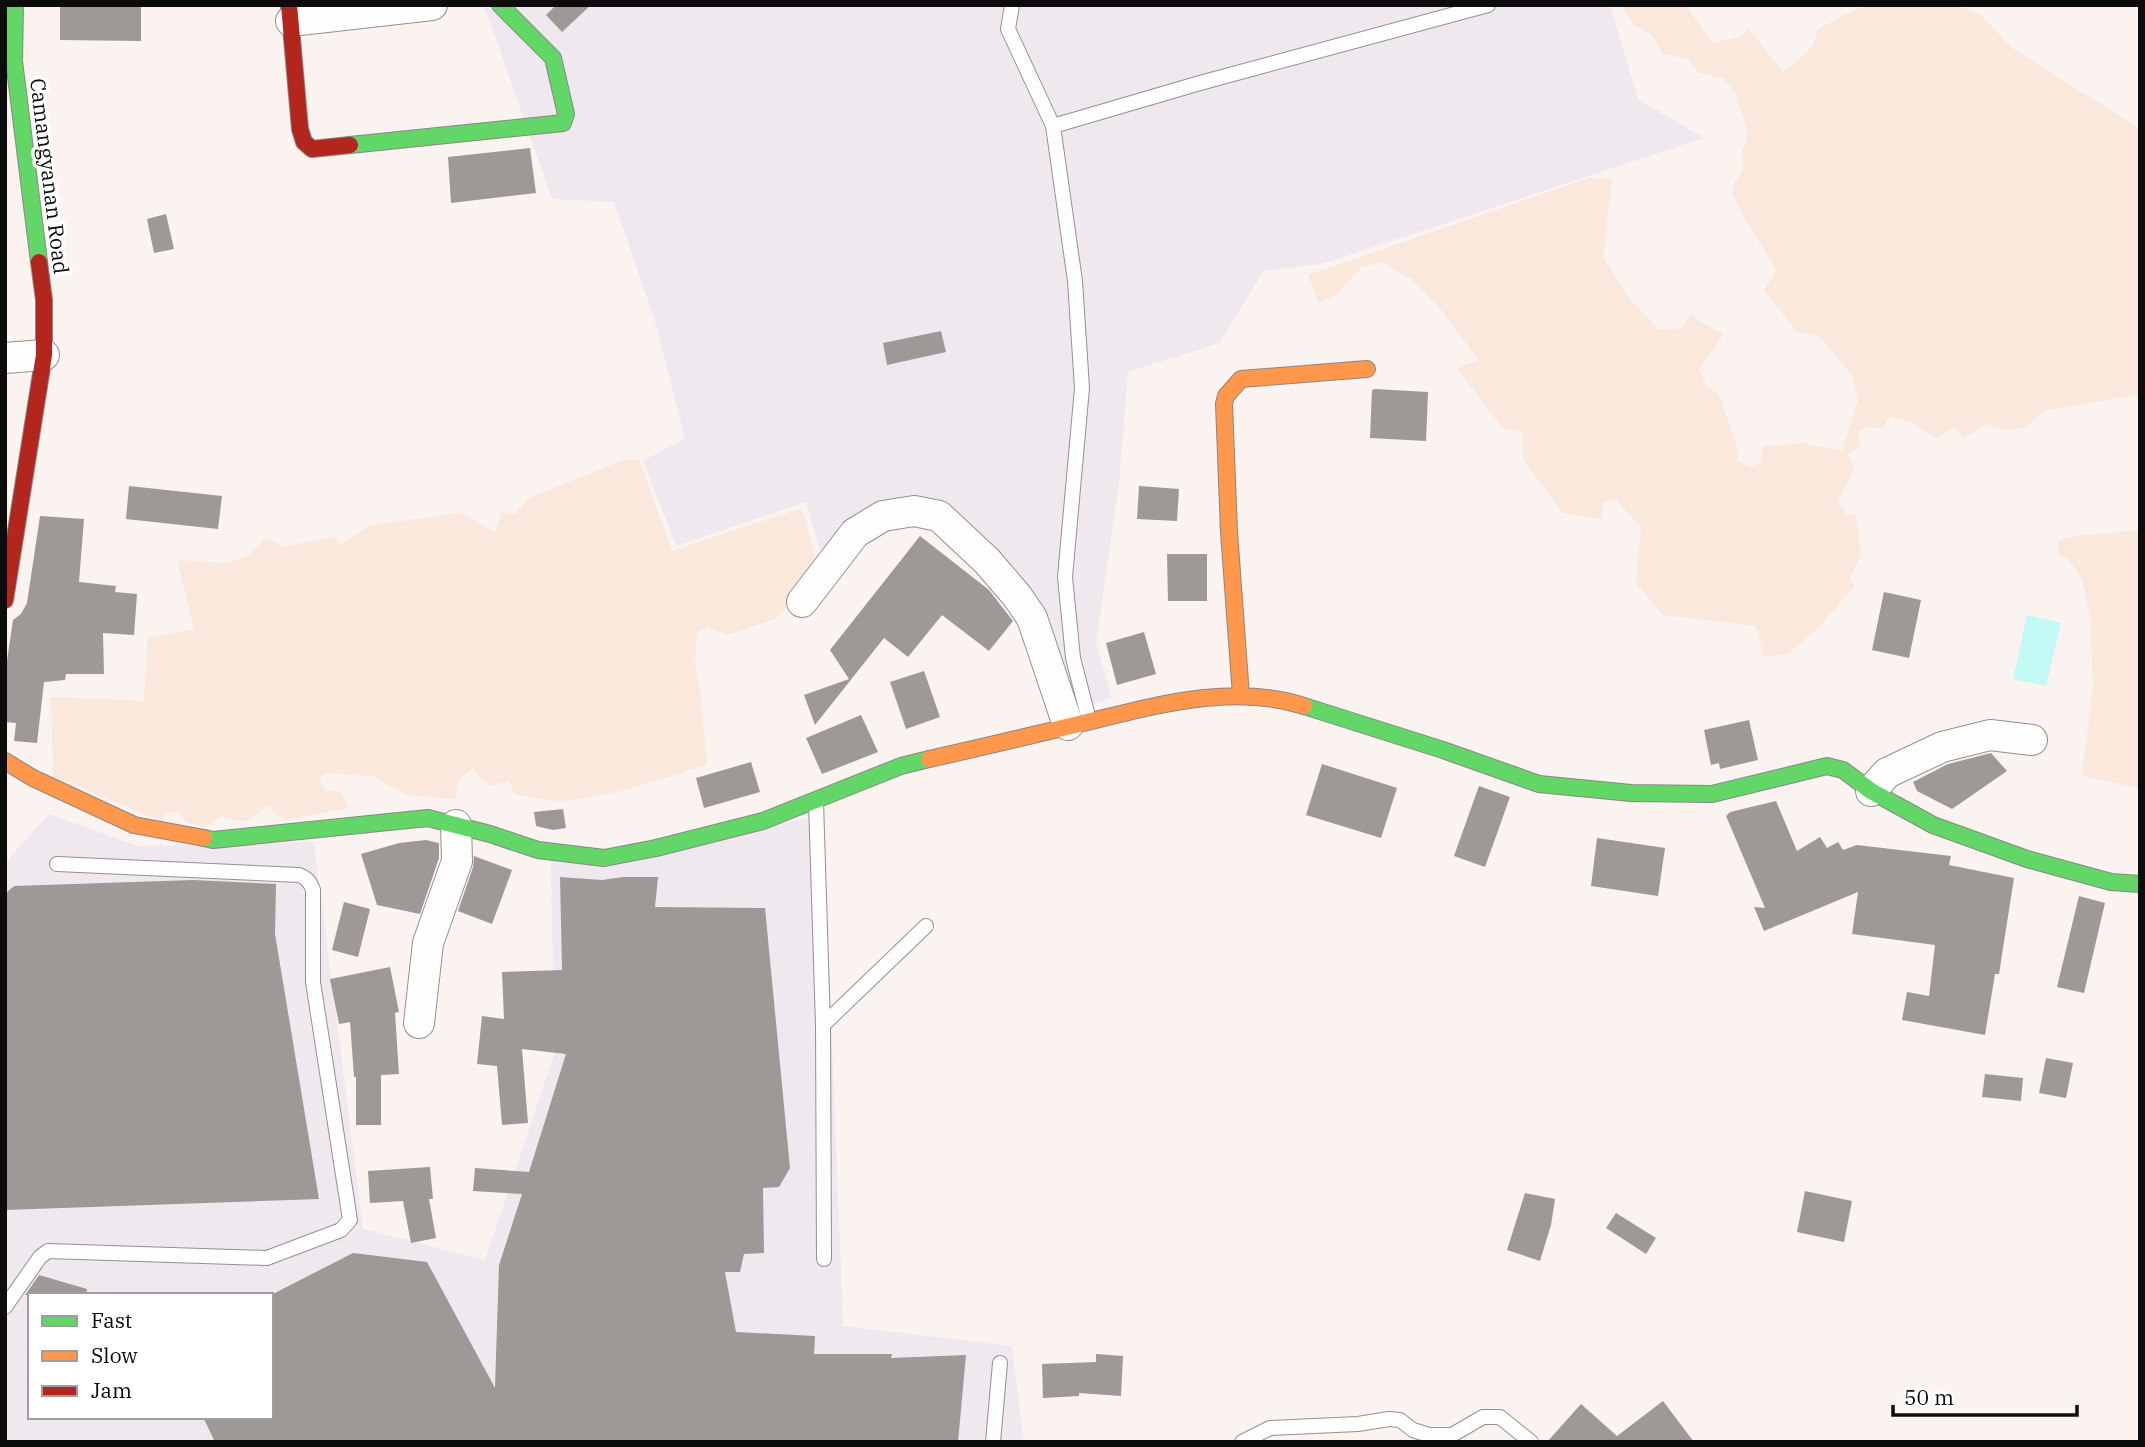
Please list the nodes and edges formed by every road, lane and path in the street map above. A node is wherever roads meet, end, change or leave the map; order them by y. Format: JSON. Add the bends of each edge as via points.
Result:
{"nodes":[{"id":1,"x":15,"y":5,"type":"edge"},
{"id":2,"x":432,"y":5,"type":"edge"},
{"id":3,"x":499,"y":5,"type":"edge"},
{"id":4,"x":1012,"y":5,"type":"edge"},
{"id":5,"x":1488,"y":5,"type":"edge"},
{"id":6,"x":290,"y":13,"type":"edge"},
{"id":7,"x":1053,"y":126,"type":"junction"},
{"id":8,"x":18,"y":199,"type":"edge"},
{"id":9,"x":44,"y":355,"type":"junction"},
{"id":10,"x":5,"y":358,"type":"edge"},
{"id":11,"x":1367,"y":369,"type":"dead end"},
{"id":12,"x":5,"y":600,"type":"edge"},
{"id":13,"x":802,"y":602,"type":"dead end"},
{"id":14,"x":1241,"y":696,"type":"junction"},
{"id":15,"x":1078,"y":723,"type":"junction"},
{"id":16,"x":2032,"y":740,"type":"dead end"},
{"id":17,"x":5,"y":761,"type":"edge"},
{"id":18,"x":1871,"y":791,"type":"junction"},
{"id":19,"x":816,"y":800,"type":"junction"},
{"id":20,"x":456,"y":825,"type":"junction"},
{"id":21,"x":57,"y":864,"type":"dead end"},
{"id":22,"x":2140,"y":884,"type":"edge"},
{"id":23,"x":926,"y":926,"type":"dead end"},
{"id":24,"x":419,"y":1023,"type":"dead end"},
{"id":25,"x":823,"y":1025,"type":"junction"},
{"id":26,"x":824,"y":1259,"type":"dead end"},
{"id":27,"x":5,"y":1307,"type":"edge"},
{"id":28,"x":1000,"y":1363,"type":"dead end"},
{"id":29,"x":993,"y":1442,"type":"edge"},
{"id":30,"x":1242,"y":1442,"type":"edge"},
{"id":31,"x":1531,"y":1442,"type":"edge"}],
"edges":[{"from":1,"to":8,"type":"street","name":"Camangyanan Road"},
{"from":2,"to":6,"type":"street"},
{"from":3,"to":6,"type":"street","via":[[553,58],[566,114],[563,123],[312,149],[300,129]]},
{"from":4,"to":7,"type":"lane","via":[[1009,29]]},
{"from":5,"to":7,"type":"lane"},
{"from":7,"to":15,"type":"lane","via":[[1075,281],[1082,388],[1065,577]]},
{"from":8,"to":9,"type":"street","name":"Camangyanan Road","via":[[44,300]]},
{"from":9,"to":10,"type":"street"},
{"from":9,"to":12,"type":"street","name":"Camangyanan Road"},
{"from":11,"to":14,"type":"street","via":[[1241,379],[1226,396],[1229,532]]},
{"from":13,"to":15,"type":"street","via":[[855,533],[883,516],[914,511],[939,516],[987,561],[1032,618]]},
{"from":14,"to":15,"type":"street","via":[[1178,701]]},
{"from":14,"to":18,"type":"street","via":[[1293,702],[1539,784],[1631,793],[1712,794],[1827,766],[1843,769]]},
{"from":15,"to":19,"type":"street","via":[[901,766]]},
{"from":16,"to":18,"type":"street","via":[[1990,735],[1942,747],[1887,773]]},
{"from":17,"to":20,"type":"street","via":[[134,825],[213,840],[428,818]]},
{"from":18,"to":22,"type":"street","via":[[1933,825],[2027,859]]},
{"from":19,"to":20,"type":"street","via":[[763,821],[604,858],[538,850]]},
{"from":19,"to":25,"type":"lane"},
{"from":20,"to":24,"type":"street","via":[[457,861],[428,943]]},
{"from":21,"to":27,"type":"lane","via":[[299,875],[311,883],[313,982],[350,1220],[341,1230],[267,1258],[48,1251]]},
{"from":23,"to":25,"type":"lane"},
{"from":25,"to":26,"type":"lane"},
{"from":28,"to":29,"type":"lane"},
{"from":30,"to":31,"type":"lane","via":[[1269,1428],[1389,1419],[1429,1435],[1452,1435],[1483,1417],[1500,1418]]}]}
